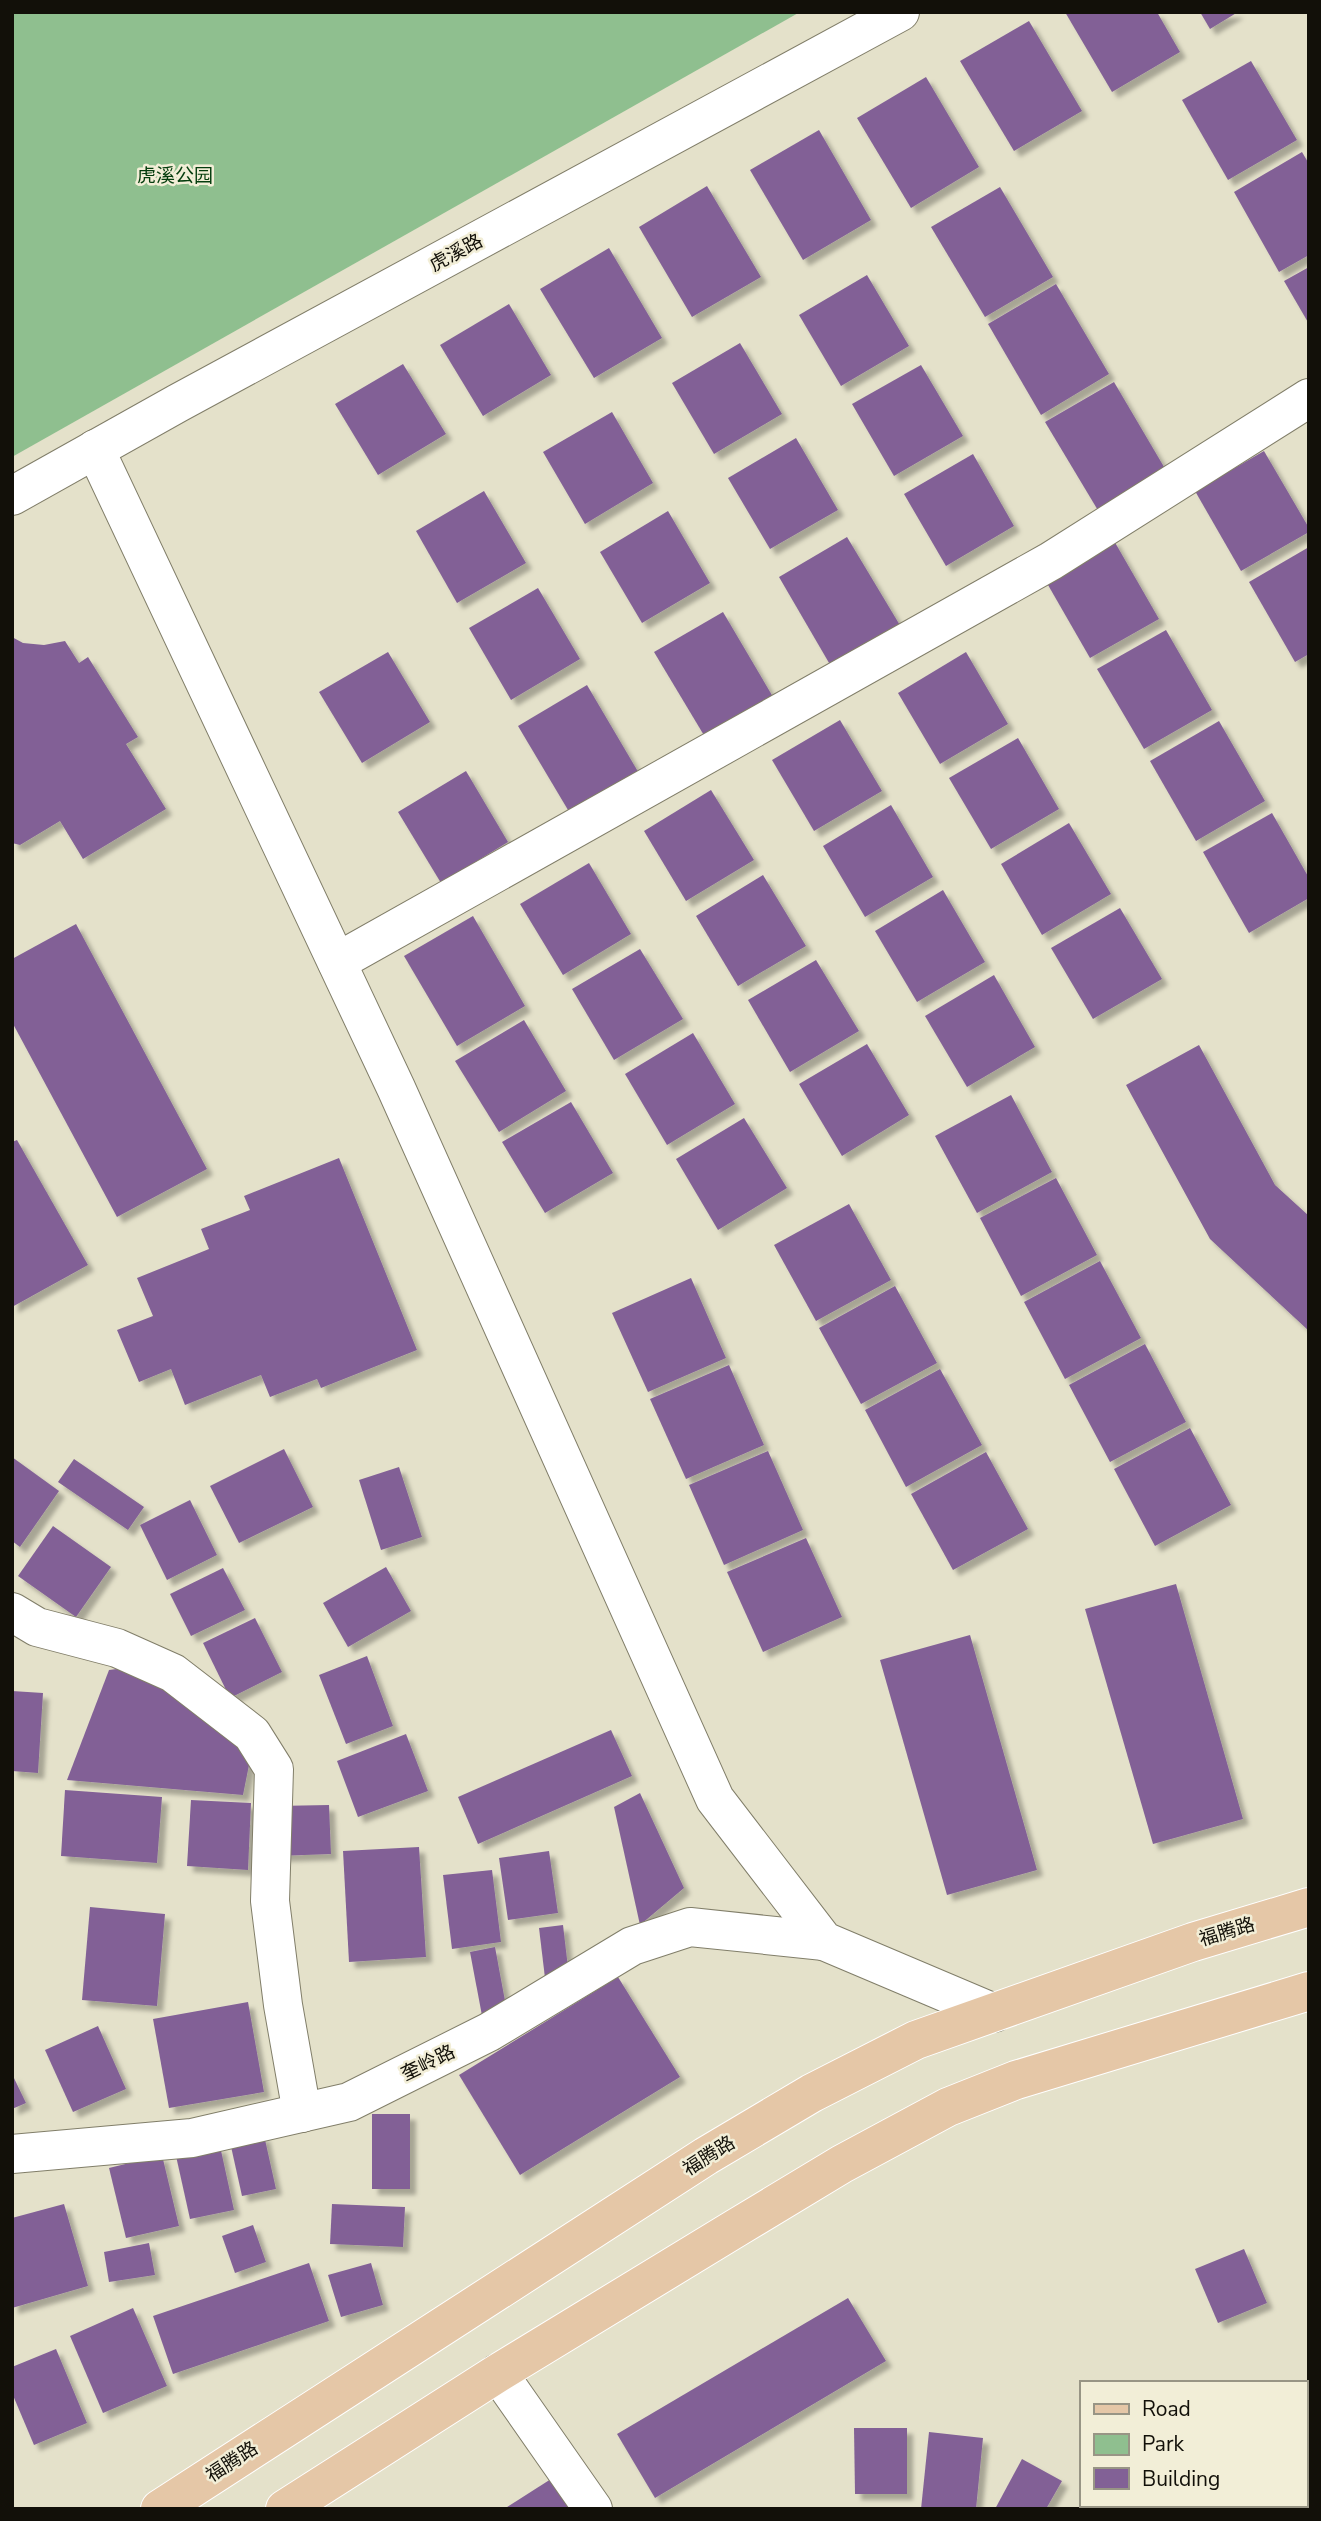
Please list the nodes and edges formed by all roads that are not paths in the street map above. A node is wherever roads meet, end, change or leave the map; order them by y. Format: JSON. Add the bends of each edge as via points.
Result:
{"nodes":[{"id":1,"x":900,"y":12,"type":"edge"},
{"id":2,"x":1309,"y":398,"type":"edge"},
{"id":3,"x":95,"y":449,"type":"junction"},
{"id":4,"x":12,"y":496,"type":"edge"},
{"id":5,"x":337,"y":962,"type":"junction"},
{"id":6,"x":12,"y":1612,"type":"edge"},
{"id":7,"x":1309,"y":1907,"type":"edge"},
{"id":8,"x":824,"y":1941,"type":"junction"},
{"id":9,"x":1309,"y":1991,"type":"edge"},
{"id":10,"x":993,"y":2013,"type":"junction"},
{"id":11,"x":302,"y":2113,"type":"junction"},
{"id":12,"x":12,"y":2154,"type":"edge"},
{"id":13,"x":498,"y":2373,"type":"junction"},
{"id":14,"x":160,"y":2509,"type":"edge"},
{"id":15,"x":285,"y":2509,"type":"edge"},
{"id":16,"x":593,"y":2509,"type":"edge"}],
"edges":[{"from":1,"to":3,"type":"street","name":"虎溪路"},
{"from":2,"to":5,"type":"street","via":[[1051,561]]},
{"from":3,"to":4,"type":"street","name":"虎溪路"},
{"from":3,"to":5,"type":"street"},
{"from":5,"to":8,"type":"street","via":[[715,1799]]},
{"from":6,"to":11,"type":"street","via":[[37,1627],[117,1648],[173,1673],[251,1734],[274,1769],[270,1901]]},
{"from":7,"to":10,"type":"main road","name":"福腾路"},
{"from":8,"to":10,"type":"street"},
{"from":8,"to":11,"type":"street","name":"奎岭路","via":[[690,1927],[632,1946],[489,2032],[349,2102]]},
{"from":9,"to":13,"type":"main road","via":[[1016,2080],[948,2107],[842,2164]]},
{"from":10,"to":14,"type":"main road","name":"福腾路","via":[[916,2040],[812,2093]]},
{"from":11,"to":12,"type":"street","name":"奎岭路","via":[[192,2138]]},
{"from":13,"to":15,"type":"main road"},
{"from":13,"to":16,"type":"street"}]}
